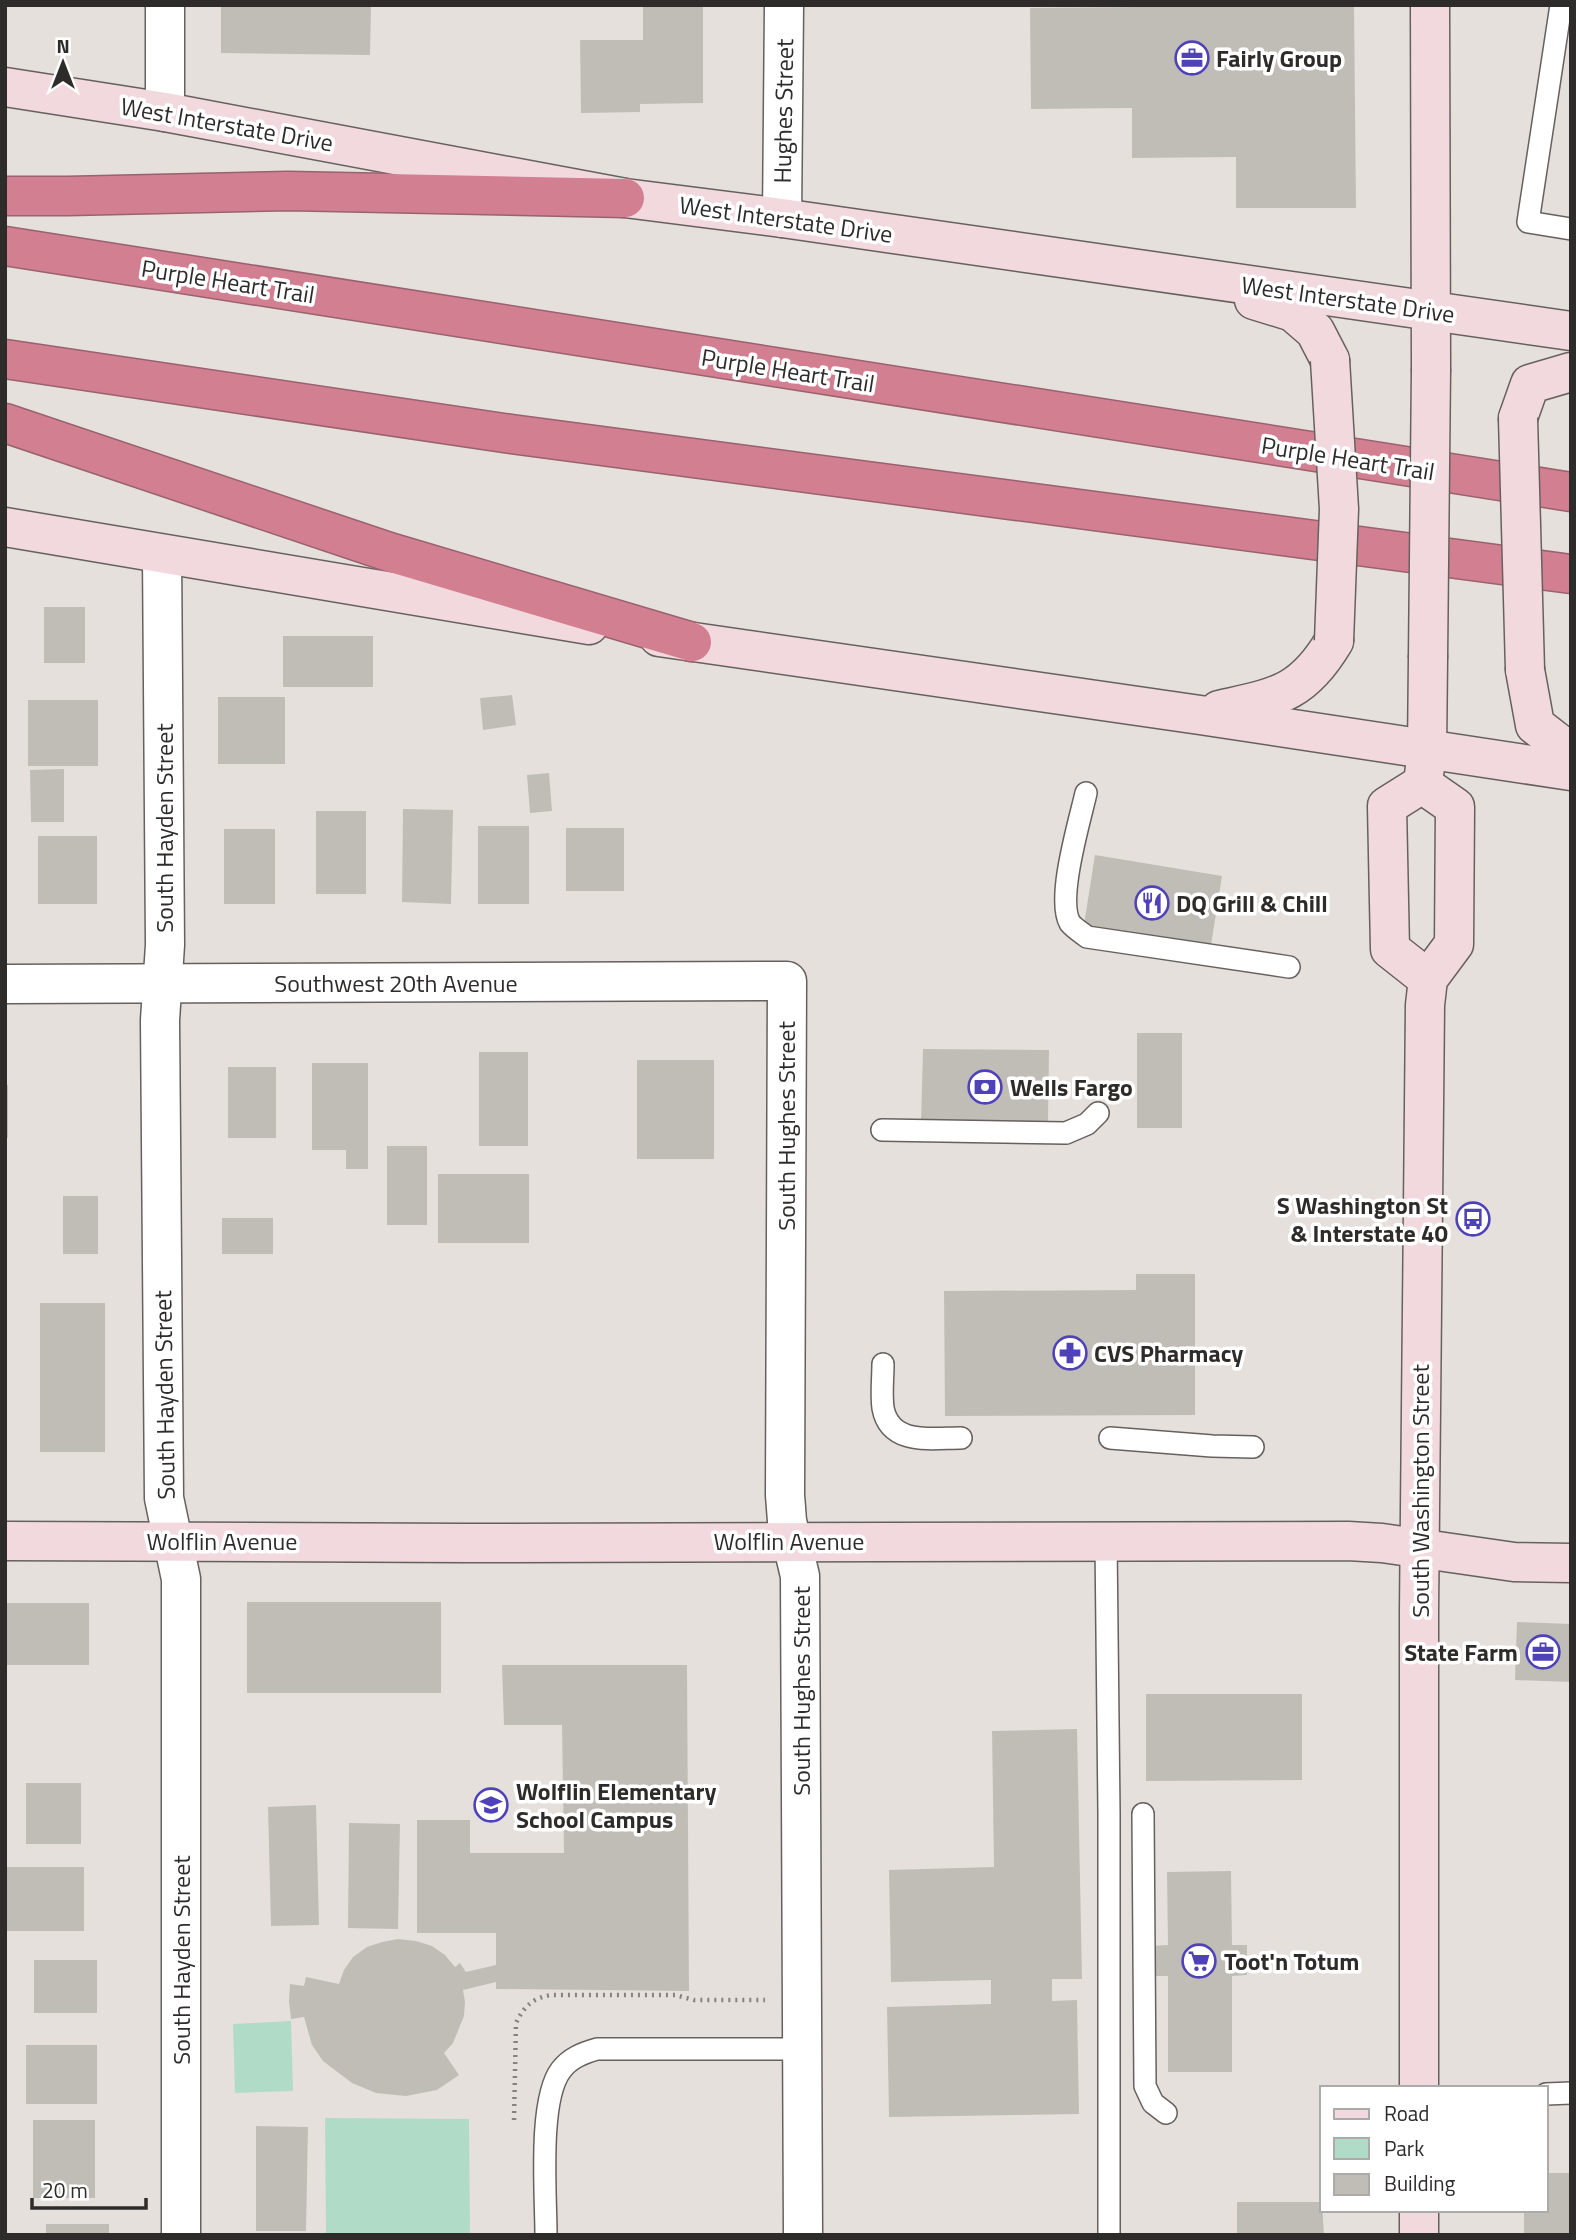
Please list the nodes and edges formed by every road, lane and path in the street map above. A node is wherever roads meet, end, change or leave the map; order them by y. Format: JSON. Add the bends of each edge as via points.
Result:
{"nodes":[{"id":1,"x":165,"y":5,"type":"edge"},
{"id":2,"x":784,"y":5,"type":"edge"},
{"id":3,"x":1430,"y":5,"type":"edge"},
{"id":4,"x":1561,"y":5,"type":"edge"},
{"id":5,"x":5,"y":87,"type":"edge"},
{"id":6,"x":164,"y":112,"type":"junction"},
{"id":7,"x":5,"y":196,"type":"edge"},
{"id":8,"x":625,"y":198,"type":"junction"},
{"id":9,"x":782,"y":218,"type":"junction"},
{"id":10,"x":1571,"y":229,"type":"edge"},
{"id":11,"x":5,"y":246,"type":"edge"},
{"id":12,"x":1168,"y":273,"type":"junction"},
{"id":13,"x":1431,"y":312,"type":"junction"},
{"id":14,"x":1571,"y":331,"type":"edge"},
{"id":15,"x":5,"y":359,"type":"edge"},
{"id":16,"x":1571,"y":372,"type":"edge"},
{"id":17,"x":5,"y":424,"type":"edge"},
{"id":18,"x":1571,"y":492,"type":"edge"},
{"id":19,"x":5,"y":527,"type":"edge"},
{"id":20,"x":162,"y":554,"type":"junction"},
{"id":21,"x":1571,"y":574,"type":"edge"},
{"id":22,"x":692,"y":642,"type":"junction"},
{"id":23,"x":1200,"y":715,"type":"junction"},
{"id":24,"x":1571,"y":753,"type":"edge"},
{"id":25,"x":1425,"y":767,"type":"junction"},
{"id":26,"x":1571,"y":771,"type":"edge"},
{"id":27,"x":1086,"y":793,"type":"dead end"},
{"id":28,"x":1289,"y":967,"type":"dead end"},
{"id":29,"x":1428,"y":979,"type":"junction"},
{"id":30,"x":787,"y":981,"type":"joint"},
{"id":31,"x":163,"y":983,"type":"junction"},
{"id":32,"x":5,"y":984,"type":"edge"},
{"id":33,"x":1098,"y":1113,"type":"dead end"},
{"id":34,"x":882,"y":1130,"type":"dead end"},
{"id":35,"x":883,"y":1364,"type":"dead end"},
{"id":36,"x":961,"y":1438,"type":"dead end"},
{"id":37,"x":1110,"y":1438,"type":"dead end"},
{"id":38,"x":1253,"y":1447,"type":"dead end"},
{"id":39,"x":5,"y":1541,"type":"edge"},
{"id":40,"x":173,"y":1541,"type":"junction"},
{"id":41,"x":792,"y":1541,"type":"junction"},
{"id":42,"x":1106,"y":1541,"type":"junction"},
{"id":43,"x":1419,"y":1549,"type":"junction"},
{"id":44,"x":1571,"y":1563,"type":"edge"},
{"id":45,"x":1143,"y":1814,"type":"dead end"},
{"id":46,"x":803,"y":2049,"type":"junction"},
{"id":47,"x":1419,"y":2086,"type":"edge"},
{"id":48,"x":1571,"y":2093,"type":"edge"},
{"id":49,"x":1548,"y":2094,"type":"edge"},
{"id":50,"x":1167,"y":2113,"type":"dead end"},
{"id":51,"x":1419,"y":2212,"type":"edge"},
{"id":52,"x":181,"y":2235,"type":"edge"},
{"id":53,"x":546,"y":2235,"type":"edge"},
{"id":54,"x":803,"y":2235,"type":"edge"},
{"id":55,"x":1108,"y":2235,"type":"edge"},
{"id":56,"x":1419,"y":2235,"type":"edge"}],
"edges":[{"from":1,"to":6,"type":"street"},
{"from":2,"to":9,"type":"street","name":"Hughes Street"},
{"from":3,"to":13,"type":"main road"},
{"from":4,"to":10,"type":"lane","via":[[1528,222]]},
{"from":5,"to":6,"type":"main road","name":"West Interstate Drive"},
{"from":6,"to":8,"type":"main road","name":"West Interstate Drive"},
{"from":7,"to":8,"type":"highway","via":[[288,191]]},
{"from":8,"to":9,"type":"main road","name":"West Interstate Drive"},
{"from":9,"to":12,"type":"main road","name":"West Interstate Drive"},
{"from":11,"to":18,"type":"highway","name":"Purple Heart Trail"},
{"from":12,"to":13,"type":"main road","name":"West Interstate Drive"},
{"from":12,"to":23,"type":"main road","bridge":true,"via":[[1293,312],[1315,331],[1330,360],[1339,509],[1334,641],[1307,678],[1276,697]]},
{"from":13,"to":14,"type":"main road","name":"West Interstate Drive"},
{"from":13,"to":25,"type":"main road","bridge":true},
{"from":15,"to":21,"type":"highway","via":[[511,434]]},
{"from":16,"to":24,"type":"main road","bridge":true,"via":[[1530,384],[1518,418],[1525,670],[1535,725]]},
{"from":17,"to":22,"type":"highway","via":[[389,552]]},
{"from":19,"to":20,"type":"main road"},
{"from":20,"to":22,"type":"main road"},
{"from":20,"to":31,"type":"street","name":"South Hayden Street"},
{"from":22,"to":23,"type":"main road"},
{"from":23,"to":25,"type":"main road"},
{"from":25,"to":26,"type":"main road"},
{"from":25,"to":29,"type":"main road","name":"South Washington Street","via":[[1455,807],[1454,944]]},
{"from":25,"to":29,"type":"main road","via":[[1387,806],[1388,924],[1390,949]]},
{"from":27,"to":28,"type":"lane","via":[[1066,902],[1070,922],[1087,937]]},
{"from":29,"to":43,"type":"main road","name":"South Washington Street","via":[[1424,1005]]},
{"from":30,"to":31,"type":"street","name":"Southwest 20th Avenue"},
{"from":30,"to":41,"type":"street","name":"South Hughes Street","via":[[785,1495]]},
{"from":31,"to":32,"type":"street","name":"Southwest 20th Avenue"},
{"from":31,"to":40,"type":"street","name":"South Hayden Street","via":[[164,1498]]},
{"from":33,"to":34,"type":"lane","via":[[1087,1125],[1066,1133]]},
{"from":35,"to":36,"type":"lane","via":[[883,1408],[888,1424],[900,1434],[917,1438]]},
{"from":37,"to":38,"type":"lane"},
{"from":39,"to":40,"type":"main road","name":"Wolflin Avenue"},
{"from":40,"to":41,"type":"main road","name":"Wolflin Avenue"},
{"from":40,"to":52,"type":"street","name":"South Hayden Street","via":[[181,1579]]},
{"from":41,"to":42,"type":"main road","name":"Wolflin Avenue"},
{"from":41,"to":46,"type":"street","name":"South Hughes Street","via":[[800,1576]]},
{"from":42,"to":43,"type":"main road","name":"Wolflin Avenue","via":[[1348,1541]]},
{"from":42,"to":55,"type":"lane"},
{"from":43,"to":44,"type":"main road","name":"Wolflin Avenue","via":[[1514,1562]]},
{"from":43,"to":47,"type":"main road","name":"South Washington Street"},
{"from":45,"to":50,"type":"lane","via":[[1145,2087],[1153,2103]]},
{"from":46,"to":53,"type":"lane","via":[[597,2049],[578,2054],[561,2070],[550,2092]]},
{"from":46,"to":54,"type":"street","name":"South Hughes Street"},
{"from":48,"to":49,"type":"lane"},
{"from":51,"to":56,"type":"main road"}]}
